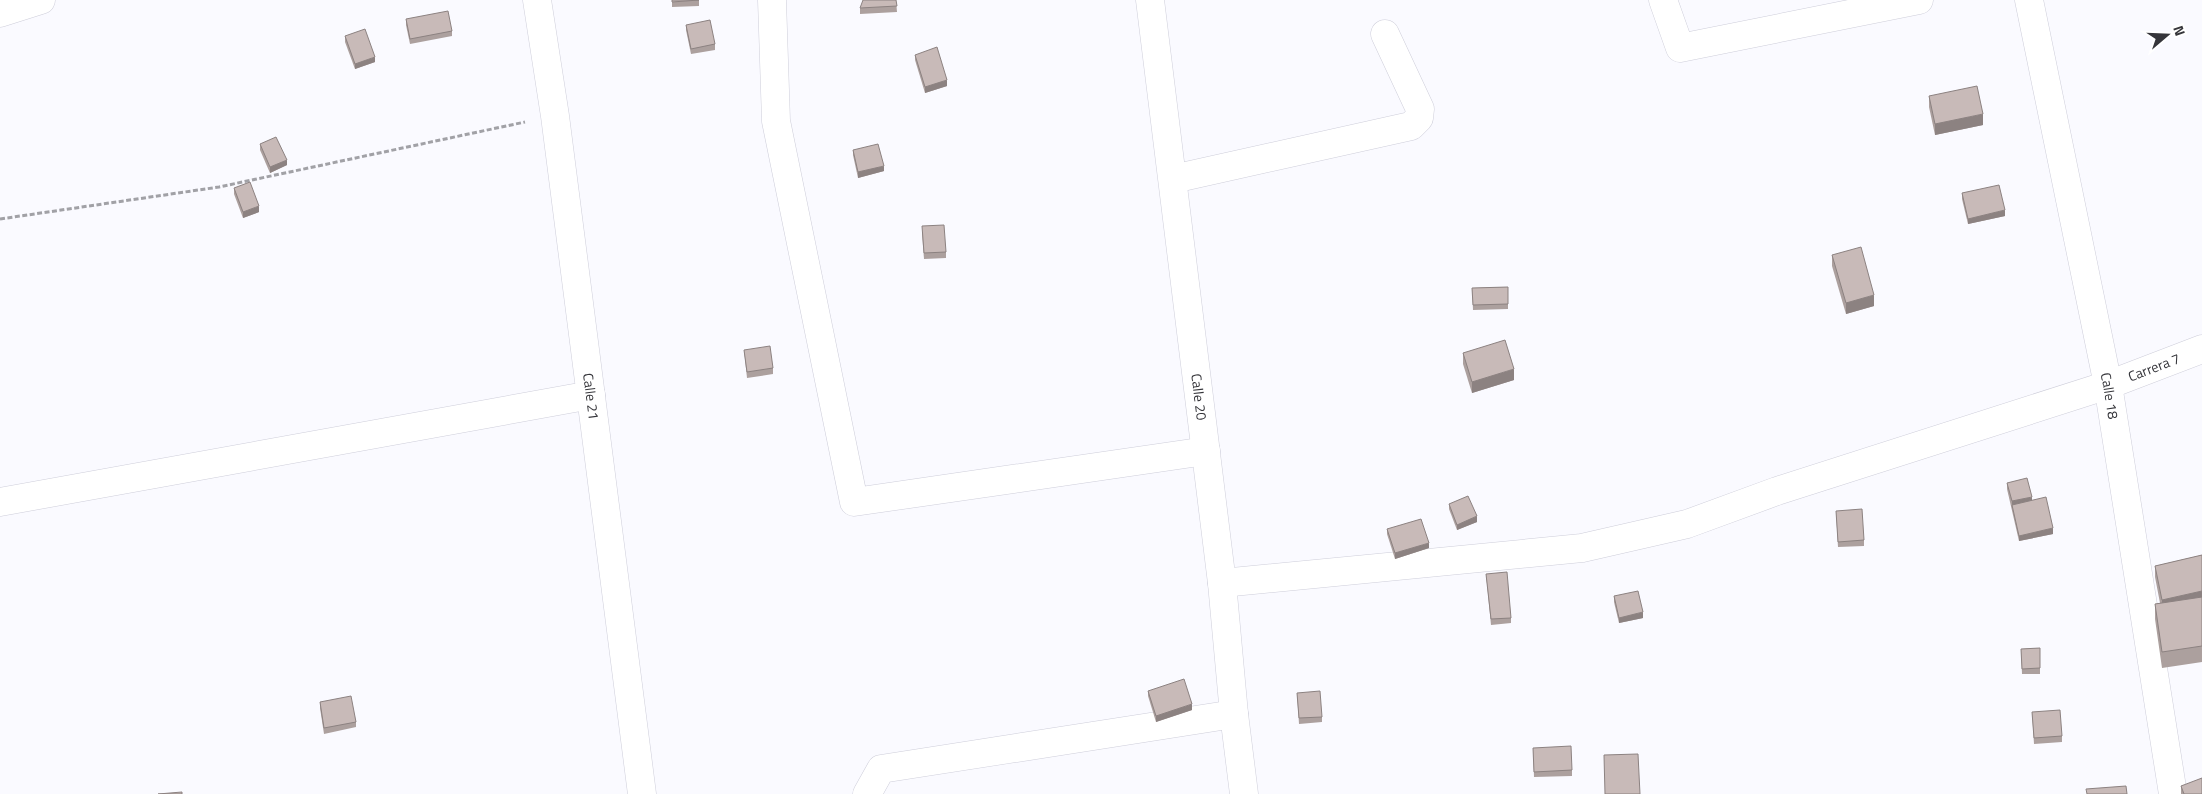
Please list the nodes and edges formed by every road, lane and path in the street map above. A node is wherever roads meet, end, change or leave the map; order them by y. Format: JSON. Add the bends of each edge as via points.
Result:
{"nodes":[{"id":1,"x":41,"y":0,"type":"edge"},
{"id":2,"x":537,"y":0,"type":"edge"},
{"id":3,"x":772,"y":0,"type":"edge"},
{"id":4,"x":1150,"y":0,"type":"edge"},
{"id":5,"x":1663,"y":0,"type":"edge"},
{"id":6,"x":1919,"y":0,"type":"edge"},
{"id":7,"x":2029,"y":0,"type":"edge"},
{"id":8,"x":0,"y":13,"type":"edge"},
{"id":9,"x":1385,"y":34,"type":"dead end"},
{"id":10,"x":555,"y":116,"type":"junction"},
{"id":11,"x":1173,"y":179,"type":"junction"},
{"id":12,"x":0,"y":219,"type":"edge"},
{"id":13,"x":2202,"y":349,"type":"edge"},
{"id":14,"x":2108,"y":385,"type":"junction"},
{"id":15,"x":591,"y":395,"type":"junction"},
{"id":16,"x":1206,"y":451,"type":"junction"},
{"id":17,"x":0,"y":502,"type":"edge"},
{"id":18,"x":1222,"y":583,"type":"junction"},
{"id":19,"x":1234,"y":714,"type":"junction"},
{"id":20,"x":642,"y":794,"type":"edge"},
{"id":21,"x":867,"y":794,"type":"edge"},
{"id":22,"x":1244,"y":794,"type":"edge"},
{"id":23,"x":2173,"y":794,"type":"edge"}],
"edges":[{"from":1,"to":8,"type":"street"},
{"from":2,"to":10,"type":"street","name":"Calle 21"},
{"from":3,"to":16,"type":"street","via":[[776,120],[854,502]]},
{"from":4,"to":11,"type":"street","name":"Calle 20"},
{"from":5,"to":6,"type":"street","via":[[1680,48]]},
{"from":7,"to":14,"type":"street","name":"Calle 18"},
{"from":9,"to":11,"type":"street","via":[[1420,108],[1419,118],[1411,126]]},
{"from":10,"to":12,"type":"path","via":[[218,186]]},
{"from":10,"to":15,"type":"street","name":"Calle 21"},
{"from":11,"to":16,"type":"street","name":"Calle 20"},
{"from":13,"to":14,"type":"street","name":"Carrera 7"},
{"from":14,"to":18,"type":"street","name":"Carrera 7","via":[[1777,491],[1687,524],[1591,546]]},
{"from":14,"to":23,"type":"street","name":"Calle 18"},
{"from":15,"to":17,"type":"street"},
{"from":15,"to":20,"type":"street","name":"Calle 21"},
{"from":16,"to":18,"type":"street","name":"Calle 20"},
{"from":18,"to":19,"type":"street","name":"Calle 20"},
{"from":19,"to":21,"type":"street","via":[[881,769]]},
{"from":19,"to":22,"type":"street","name":"Calle 20"}]}
